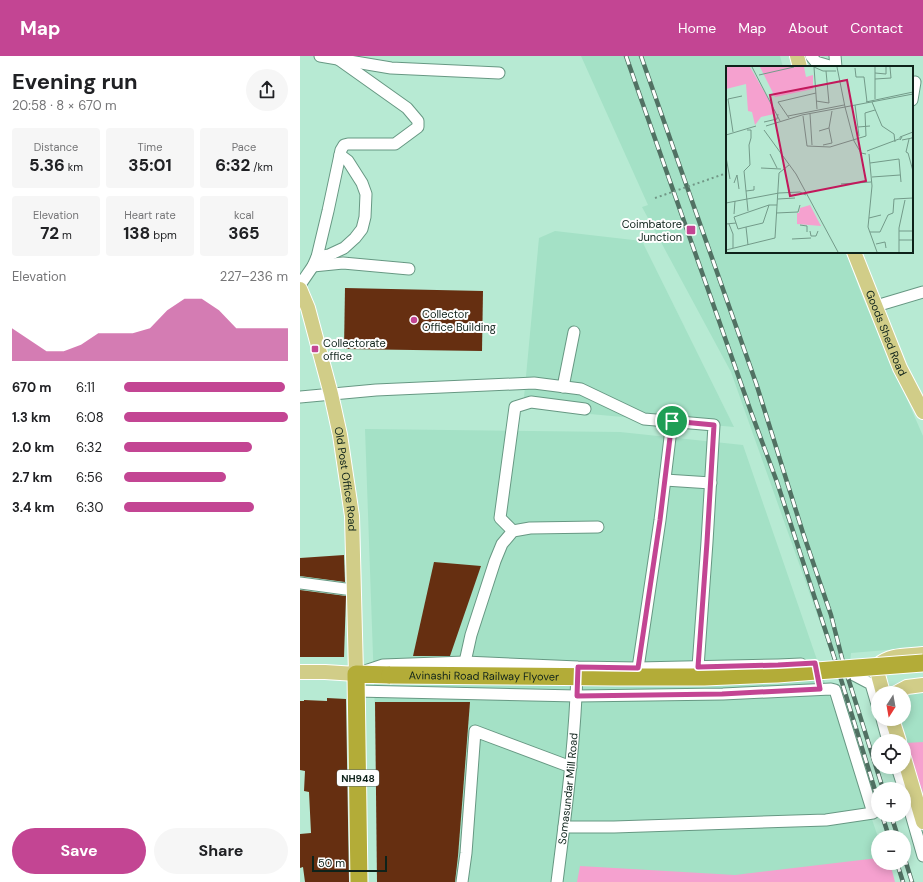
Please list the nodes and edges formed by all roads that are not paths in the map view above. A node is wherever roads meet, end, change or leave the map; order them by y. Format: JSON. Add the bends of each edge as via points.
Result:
{"nodes":[{"id":1,"x":320,"y":56,"type":"edge"},
{"id":2,"x":797,"y":56,"type":"edge"},
{"id":3,"x":811,"y":56,"type":"edge"},
{"id":4,"x":835,"y":56,"type":"edge"},
{"id":5,"x":338,"y":59,"type":"junction"},
{"id":6,"x":800,"y":66,"type":"edge"},
{"id":7,"x":830,"y":66,"type":"edge"},
{"id":8,"x":836,"y":66,"type":"edge"},
{"id":9,"x":499,"y":73,"type":"dead end"},
{"id":10,"x":917,"y":83,"type":"edge"},
{"id":11,"x":913,"y":97,"type":"edge"},
{"id":12,"x":340,"y":156,"type":"junction"},
{"id":13,"x":854,"y":253,"type":"edge"},
{"id":14,"x":315,"y":262,"type":"junction"},
{"id":15,"x":409,"y":269,"type":"dead end"},
{"id":16,"x":300,"y":285,"type":"edge"},
{"id":17,"x":300,"y":289,"type":"edge"},
{"id":18,"x":923,"y":292,"type":"edge"},
{"id":19,"x":876,"y":306,"type":"junction"},
{"id":20,"x":574,"y":332,"type":"dead end"},
{"id":21,"x":563,"y":387,"type":"junction"},
{"id":22,"x":331,"y":394,"type":"junction"},
{"id":23,"x":300,"y":397,"type":"edge"},
{"id":24,"x":585,"y":409,"type":"dead end"},
{"id":25,"x":923,"y":412,"type":"edge"},
{"id":26,"x":672,"y":421,"type":"junction"},
{"id":27,"x":665,"y":480,"type":"junction"},
{"id":28,"x":710,"y":483,"type":"junction"},
{"id":29,"x":598,"y":527,"type":"dead end"},
{"id":30,"x":513,"y":531,"type":"junction"},
{"id":31,"x":300,"y":583,"type":"edge"},
{"id":32,"x":354,"y":590,"type":"junction"},
{"id":33,"x":923,"y":654,"type":"edge"},
{"id":34,"x":465,"y":662,"type":"junction"},
{"id":35,"x":923,"y":663,"type":"edge"},
{"id":36,"x":578,"y":667,"type":"junction"},
{"id":37,"x":698,"y":667,"type":"junction"},
{"id":38,"x":638,"y":668,"type":"junction"},
{"id":39,"x":300,"y":672,"type":"edge"},
{"id":40,"x":923,"y":672,"type":"edge"},
{"id":41,"x":852,"y":674,"type":"dead end"},
{"id":42,"x":390,"y":679,"type":"junction"},
{"id":43,"x":300,"y":682,"type":"edge"},
{"id":44,"x":595,"y":682,"type":"dead end"},
{"id":45,"x":361,"y":684,"type":"junction"},
{"id":46,"x":923,"y":685,"type":"edge"},
{"id":47,"x":872,"y":686,"type":"edge"},
{"id":48,"x":881,"y":686,"type":"edge"},
{"id":49,"x":907,"y":686,"type":"edge"},
{"id":50,"x":577,"y":689,"type":"junction"},
{"id":51,"x":820,"y":689,"type":"junction"},
{"id":52,"x":571,"y":767,"type":"junction"},
{"id":53,"x":909,"y":774,"type":"edge"},
{"id":54,"x":911,"y":814,"type":"edge"},
{"id":55,"x":923,"y":822,"type":"edge"},
{"id":56,"x":564,"y":827,"type":"junction"},
{"id":57,"x":923,"y":856,"type":"edge"},
{"id":58,"x":359,"y":882,"type":"edge"},
{"id":59,"x":370,"y":882,"type":"edge"},
{"id":60,"x":462,"y":882,"type":"edge"},
{"id":61,"x":557,"y":882,"type":"edge"}],
"edges":[{"from":1,"to":5,"type":"street"},
{"from":2,"to":6,"type":"main road"},
{"from":3,"to":7,"type":"street","via":[[816,62]]},
{"from":4,"to":8,"type":"street"},
{"from":5,"to":9,"type":"street","via":[[392,68]]},
{"from":5,"to":12,"type":"street","via":[[407,108],[418,121],[418,127],[395,144],[348,144],[344,145]]},
{"from":10,"to":11,"type":"street"},
{"from":12,"to":14,"type":"street"},
{"from":12,"to":14,"type":"street","via":[[348,161],[366,194],[362,229],[344,248]]},
{"from":13,"to":19,"type":"main road","name":"Goods Shed Road"},
{"from":14,"to":15,"type":"street"},
{"from":14,"to":16,"type":"street"},
{"from":17,"to":22,"type":"main road","name":"Old Post Office Road","via":[[308,308]]},
{"from":18,"to":19,"type":"street"},
{"from":19,"to":25,"type":"main road","name":"Goods Shed Road","via":[[900,368]]},
{"from":20,"to":21,"type":"street"},
{"from":21,"to":22,"type":"street","via":[[526,384]]},
{"from":21,"to":26,"type":"street","via":[[581,389],[644,419]]},
{"from":22,"to":23,"type":"street"},
{"from":22,"to":32,"type":"main road","name":"Old Post Office Road","via":[[352,516]]},
{"from":24,"to":30,"type":"street","via":[[531,402],[515,407],[500,518]]},
{"from":26,"to":27,"type":"street"},
{"from":26,"to":28,"type":"street","via":[[714,425]]},
{"from":27,"to":28,"type":"street"},
{"from":27,"to":38,"type":"street"},
{"from":28,"to":37,"type":"street"},
{"from":29,"to":30,"type":"street","via":[[530,528]]},
{"from":30,"to":34,"type":"street","via":[[502,544],[495,560],[470,635]]},
{"from":31,"to":32,"type":"street"},
{"from":32,"to":45,"type":"main road","name":"Old Post Office Road"},
{"from":33,"to":48,"type":"main road","via":[[891,657],[878,665]]},
{"from":34,"to":36,"type":"street"},
{"from":34,"to":45,"type":"street","via":[[383,665]]},
{"from":35,"to":42,"type":"highway","name":"Avinashi Road Railway Flyover","bridge":true,"via":[[777,674]]},
{"from":36,"to":38,"type":"street"},
{"from":36,"to":50,"type":"street","name":"Somasundar Mill Road"},
{"from":37,"to":38,"type":"street"},
{"from":37,"to":51,"type":"street","via":[[815,663]]},
{"from":39,"to":45,"type":"main road","via":[[325,672]]},
{"from":40,"to":42,"type":"highway","name":"Avinashi Road Railway Flyover","via":[[694,687],[579,687]]},
{"from":41,"to":47,"type":"street"},
{"from":42,"to":45,"type":"highway","name":"Avinashi Road Railway Flyover"},
{"from":43,"to":45,"type":"main road"},
{"from":44,"to":50,"type":"main road"},
{"from":45,"to":50,"type":"street"},
{"from":45,"to":58,"type":"highway","number":"NH948"},
{"from":45,"to":59,"type":"highway","number":"NH948"},
{"from":46,"to":49,"type":"main road"},
{"from":50,"to":51,"type":"street","via":[[722,694]]},
{"from":50,"to":52,"type":"street","name":"Somasundar Mill Road"},
{"from":51,"to":56,"type":"street","via":[[835,690],[873,813],[826,820]]},
{"from":52,"to":56,"type":"street","name":"Somasundar Mill Road"},
{"from":52,"to":60,"type":"street","via":[[475,731]]},
{"from":53,"to":55,"type":"main road"},
{"from":54,"to":57,"type":"street"},
{"from":56,"to":61,"type":"street","name":"Somasundar Mill Road"}]}
